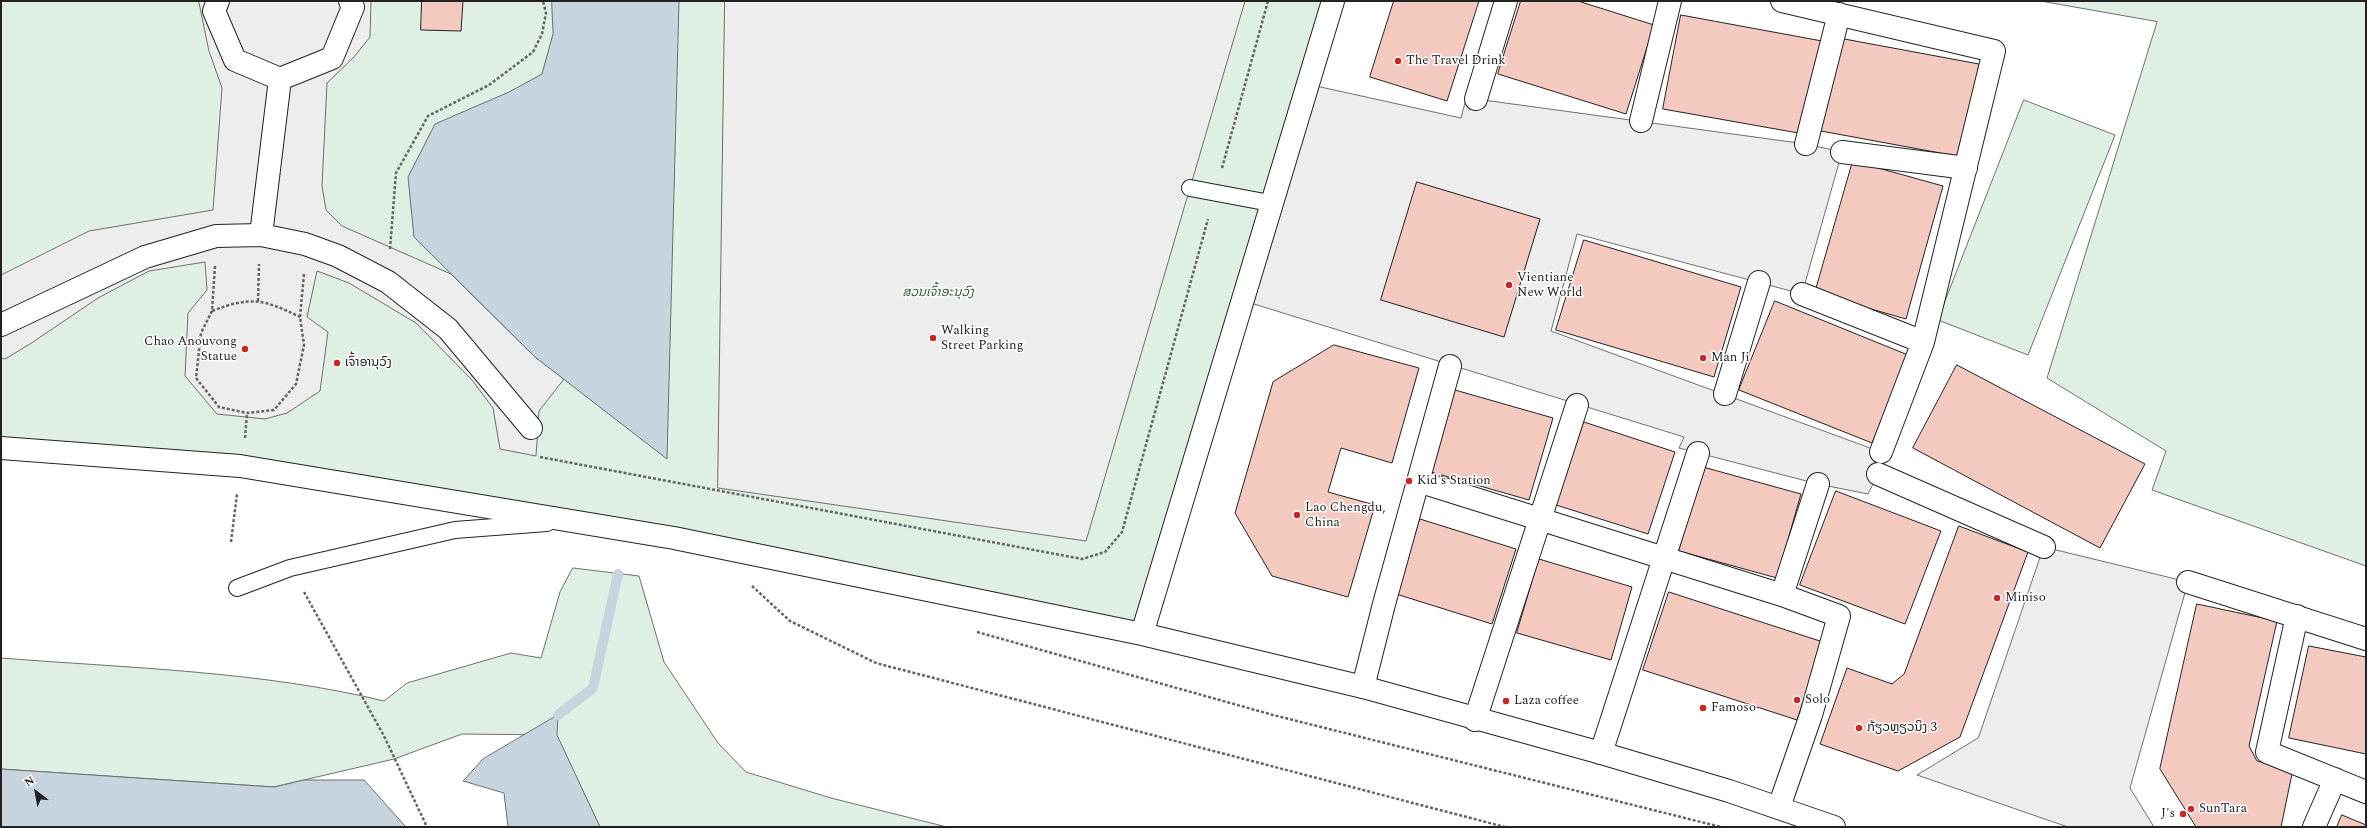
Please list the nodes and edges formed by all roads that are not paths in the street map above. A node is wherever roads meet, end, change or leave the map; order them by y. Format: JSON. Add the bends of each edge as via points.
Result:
{"nodes":[{"id":1,"x":218,"y":1,"type":"edge"},
{"id":2,"x":350,"y":1,"type":"edge"},
{"id":3,"x":1333,"y":1,"type":"edge"},
{"id":4,"x":1506,"y":1,"type":"edge"},
{"id":5,"x":1670,"y":1,"type":"edge"},
{"id":6,"x":1782,"y":1,"type":"edge"},
{"id":7,"x":1839,"y":14,"type":"junction"},
{"id":8,"x":280,"y":79,"type":"junction"},
{"id":9,"x":1476,"y":99,"type":"dead end"},
{"id":10,"x":1641,"y":121,"type":"dead end"},
{"id":11,"x":1806,"y":144,"type":"dead end"},
{"id":12,"x":1842,"y":152,"type":"dead end"},
{"id":13,"x":1966,"y":168,"type":"junction"},
{"id":14,"x":1190,"y":188,"type":"dead end"},
{"id":15,"x":1270,"y":203,"type":"junction"},
{"id":16,"x":261,"y":235,"type":"junction"},
{"id":17,"x":1759,"y":282,"type":"dead end"},
{"id":18,"x":1802,"y":294,"type":"dead end"},
{"id":19,"x":1,"y":325,"type":"edge"},
{"id":20,"x":1923,"y":342,"type":"junction"},
{"id":21,"x":1450,"y":366,"type":"dead end"},
{"id":22,"x":1726,"y":394,"type":"dead end"},
{"id":23,"x":1577,"y":405,"type":"dead end"},
{"id":24,"x":531,"y":428,"type":"road end"},
{"id":25,"x":1,"y":448,"type":"edge"},
{"id":26,"x":1881,"y":452,"type":"dead end"},
{"id":27,"x":1698,"y":453,"type":"dead end"},
{"id":28,"x":1878,"y":474,"type":"dead end"},
{"id":29,"x":1418,"y":480,"type":"junction"},
{"id":30,"x":1818,"y":484,"type":"dead end"},
{"id":31,"x":1540,"y":518,"type":"junction"},
{"id":32,"x":572,"y":521,"type":"junction"},
{"id":33,"x":2044,"y":547,"type":"dead end"},
{"id":34,"x":1666,"y":559,"type":"junction"},
{"id":35,"x":2188,"y":582,"type":"dead end"},
{"id":36,"x":237,"y":588,"type":"dead end"},
{"id":37,"x":1782,"y":595,"type":"junction"},
{"id":38,"x":2297,"y":616,"type":"junction"},
{"id":39,"x":1142,"y":634,"type":"junction"},
{"id":40,"x":2366,"y":639,"type":"edge"},
{"id":41,"x":1363,"y":687,"type":"junction"},
{"id":42,"x":1475,"y":720,"type":"junction"},
{"id":43,"x":1601,"y":754,"type":"junction"},
{"id":44,"x":2335,"y":779,"type":"junction"},
{"id":45,"x":2366,"y":792,"type":"edge"},
{"id":46,"x":1779,"y":807,"type":"junction"},
{"id":47,"x":1834,"y":827,"type":"edge"},
{"id":48,"x":2314,"y":827,"type":"edge"}],
"edges":[{"from":1,"to":8,"type":"street","via":[[214,11],[235,60]]},
{"from":2,"to":8,"type":"street","via":[[353,7],[332,58]]},
{"from":3,"to":15,"type":"street"},
{"from":4,"to":9,"type":"street"},
{"from":5,"to":10,"type":"street"},
{"from":6,"to":7,"type":"street"},
{"from":7,"to":11,"type":"street"},
{"from":7,"to":13,"type":"street","via":[[1994,51]]},
{"from":8,"to":16,"type":"street"},
{"from":12,"to":13,"type":"street"},
{"from":13,"to":20,"type":"street"},
{"from":14,"to":15,"type":"lane"},
{"from":15,"to":39,"type":"street"},
{"from":16,"to":19,"type":"street","via":[[216,236],[145,257]]},
{"from":16,"to":24,"type":"street","via":[[305,244],[332,254],[388,282],[448,329]]},
{"from":17,"to":22,"type":"street"},
{"from":18,"to":20,"type":"street"},
{"from":20,"to":26,"type":"street"},
{"from":21,"to":29,"type":"street"},
{"from":23,"to":31,"type":"street"},
{"from":25,"to":32,"type":"street","via":[[240,466]]},
{"from":27,"to":34,"type":"street"},
{"from":28,"to":33,"type":"street"},
{"from":29,"to":31,"type":"street"},
{"from":29,"to":41,"type":"street"},
{"from":30,"to":37,"type":"street"},
{"from":31,"to":34,"type":"street"},
{"from":31,"to":42,"type":"street"},
{"from":32,"to":36,"type":"lane","via":[[455,530],[290,568]]},
{"from":32,"to":39,"type":"street","via":[[715,546]]},
{"from":34,"to":37,"type":"street"},
{"from":34,"to":43,"type":"street"},
{"from":35,"to":38,"type":"street"},
{"from":37,"to":46,"type":"street","via":[[1839,616],[1812,715]]},
{"from":38,"to":40,"type":"street"},
{"from":38,"to":44,"type":"street","via":[[2267,752]]},
{"from":39,"to":41,"type":"street"},
{"from":41,"to":42,"type":"street"},
{"from":42,"to":43,"type":"street"},
{"from":43,"to":46,"type":"street"},
{"from":44,"to":45,"type":"street"},
{"from":44,"to":48,"type":"street"},
{"from":46,"to":47,"type":"street"}]}
